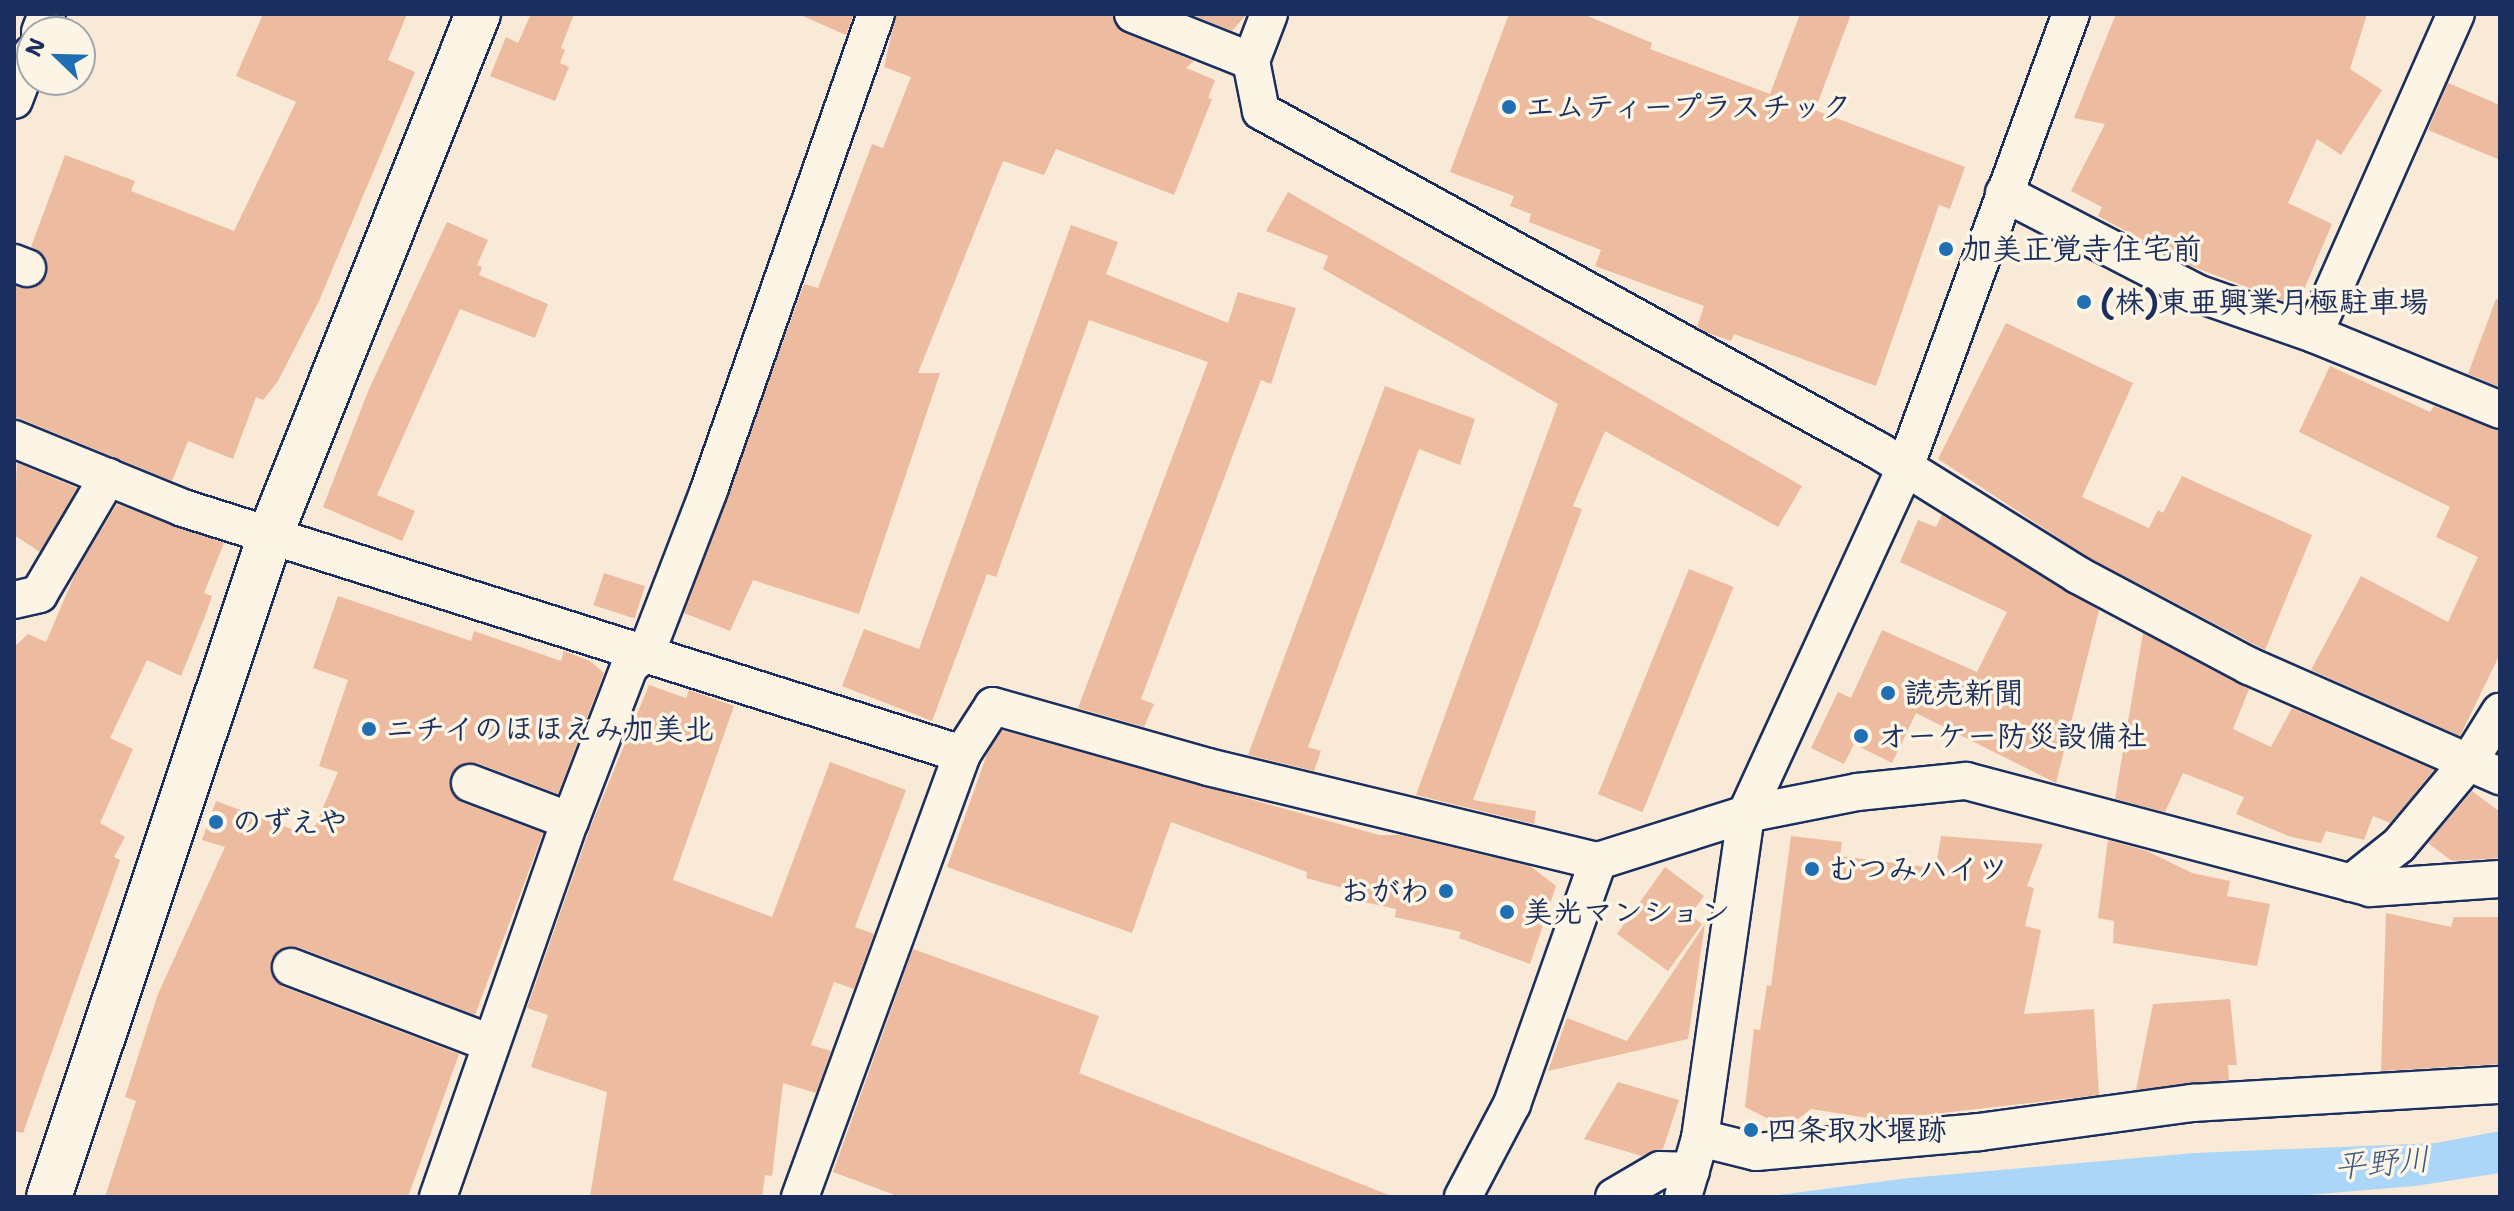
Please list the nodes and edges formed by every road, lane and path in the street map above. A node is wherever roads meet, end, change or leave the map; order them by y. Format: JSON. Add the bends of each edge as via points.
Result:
{"nodes":[{"id":1,"x":478,"y":14,"type":"edge"},
{"id":2,"x":876,"y":14,"type":"edge"},
{"id":3,"x":1133,"y":14,"type":"edge"},
{"id":4,"x":1269,"y":14,"type":"edge"},
{"id":5,"x":2071,"y":14,"type":"edge"},
{"id":6,"x":2456,"y":14,"type":"edge"},
{"id":7,"x":1251,"y":61,"type":"junction"},
{"id":8,"x":2004,"y":193,"type":"junction"},
{"id":9,"x":2314,"y":334,"type":"junction"},
{"id":10,"x":2500,"y":410,"type":"edge"},
{"id":11,"x":14,"y":439,"type":"edge"},
{"id":12,"x":1904,"y":470,"type":"junction"},
{"id":13,"x":108,"y":477,"type":"junction"},
{"id":14,"x":271,"y":533,"type":"junction"},
{"id":15,"x":14,"y":600,"type":"edge"},
{"id":16,"x":647,"y":651,"type":"junction"},
{"id":17,"x":2500,"y":712,"type":"edge"},
{"id":18,"x":962,"y":754,"type":"junction"},
{"id":19,"x":2485,"y":768,"type":"edge"},
{"id":20,"x":470,"y":783,"type":"dead end"},
{"id":21,"x":1746,"y":814,"type":"junction"},
{"id":22,"x":570,"y":821,"type":"junction"},
{"id":23,"x":1598,"y":861,"type":"junction"},
{"id":24,"x":2500,"y":879,"type":"edge"},
{"id":25,"x":2351,"y":883,"type":"junction"},
{"id":26,"x":291,"y":967,"type":"dead end"},
{"id":27,"x":490,"y":1043,"type":"junction"},
{"id":28,"x":2500,"y":1085,"type":"edge"},
{"id":29,"x":1690,"y":1172,"type":"edge"},
{"id":30,"x":49,"y":1197,"type":"edge"},
{"id":31,"x":438,"y":1197,"type":"edge"},
{"id":32,"x":800,"y":1197,"type":"edge"},
{"id":33,"x":1463,"y":1197,"type":"edge"},
{"id":34,"x":1614,"y":1197,"type":"edge"}],
"edges":[{"from":1,"to":14,"type":"street"},
{"from":2,"to":16,"type":"street"},
{"from":3,"to":7,"type":"street"},
{"from":4,"to":7,"type":"street"},
{"from":5,"to":8,"type":"street"},
{"from":6,"to":9,"type":"street"},
{"from":7,"to":12,"type":"street","via":[[1261,111]]},
{"from":8,"to":9,"type":"street","via":[[2199,294]]},
{"from":8,"to":12,"type":"street"},
{"from":9,"to":10,"type":"street"},
{"from":11,"to":13,"type":"street"},
{"from":12,"to":19,"type":"street","via":[[2078,575],[2249,666]]},
{"from":12,"to":21,"type":"street"},
{"from":13,"to":14,"type":"street","via":[[183,508]]},
{"from":13,"to":15,"type":"street","via":[[39,594]]},
{"from":14,"to":16,"type":"street","via":[[418,584]]},
{"from":14,"to":30,"type":"street"},
{"from":16,"to":18,"type":"street"},
{"from":16,"to":22,"type":"street","via":[[629,667]]},
{"from":17,"to":19,"type":"street"},
{"from":18,"to":23,"type":"street","via":[[993,706],[1208,767]]},
{"from":18,"to":32,"type":"street"},
{"from":19,"to":25,"type":"street"},
{"from":20,"to":22,"type":"street"},
{"from":21,"to":23,"type":"street"},
{"from":21,"to":25,"type":"street","via":[[1857,792],[1966,781]]},
{"from":21,"to":29,"type":"street"},
{"from":22,"to":27,"type":"street"},
{"from":23,"to":33,"type":"street","via":[[1512,1104]]},
{"from":24,"to":25,"type":"street","via":[[2370,888]]},
{"from":26,"to":27,"type":"street"},
{"from":27,"to":31,"type":"street"},
{"from":28,"to":29,"type":"street","via":[[2193,1103],[1980,1132],[1756,1152]]},
{"from":29,"to":34,"type":"street","via":[[1660,1170]]}]}
